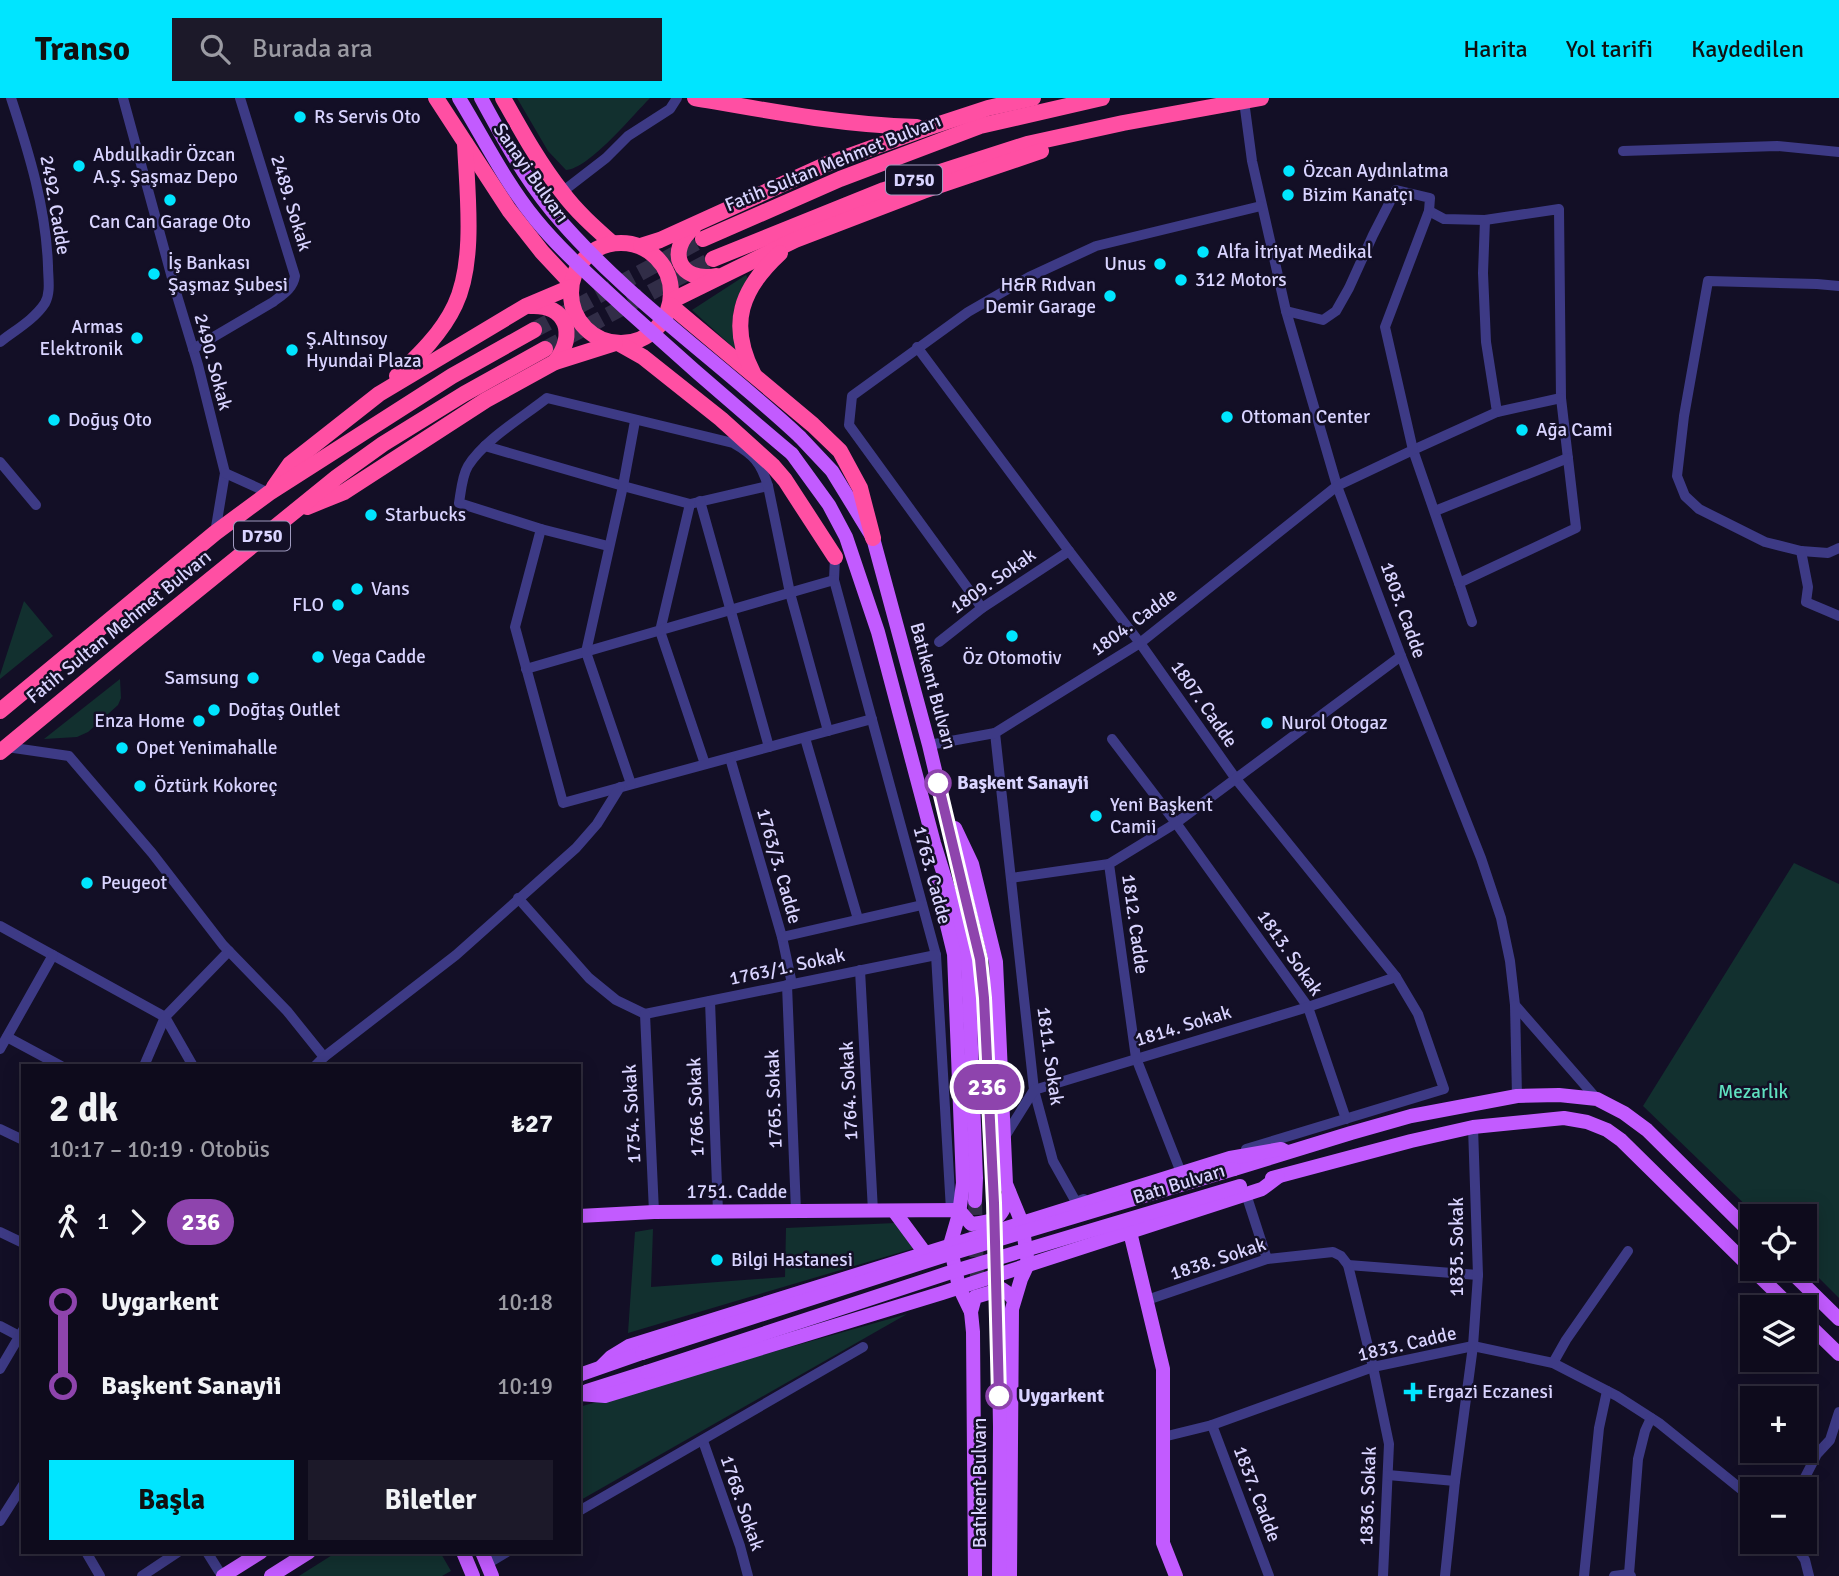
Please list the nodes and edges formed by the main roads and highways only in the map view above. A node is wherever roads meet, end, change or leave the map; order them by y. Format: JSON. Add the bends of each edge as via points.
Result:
{"nodes":[{"id":1,"x":436,"y":98,"type":"edge"},
{"id":2,"x":459,"y":98,"type":"edge"},
{"id":3,"x":481,"y":98,"type":"edge"},
{"id":4,"x":503,"y":98,"type":"edge"},
{"id":5,"x":695,"y":98,"type":"edge"},
{"id":6,"x":1102,"y":98,"type":"edge"},
{"id":7,"x":1025,"y":99,"type":"edge"},
{"id":8,"x":1253,"y":99,"type":"edge"},
{"id":9,"x":1061,"y":107,"type":"junction"},
{"id":10,"x":1123,"y":124,"type":"junction"},
{"id":11,"x":927,"y":128,"type":"junction"},
{"id":12,"x":466,"y":143,"type":"junction"},
{"id":13,"x":576,"y":208,"type":"junction"},
{"id":14,"x":706,"y":218,"type":"junction"},
{"id":15,"x":702,"y":239,"type":"tunnel mouth"},
{"id":16,"x":795,"y":240,"type":"junction"},
{"id":17,"x":612,"y":243,"type":"junction"},
{"id":18,"x":537,"y":246,"type":"junction"},
{"id":19,"x":641,"y":246,"type":"junction"},
{"id":20,"x":713,"y":258,"type":"tunnel mouth"},
{"id":21,"x":732,"y":270,"type":"junction"},
{"id":22,"x":622,"y":282,"type":"joint"},
{"id":23,"x":571,"y":285,"type":"junction"},
{"id":24,"x":609,"y":293,"type":"joint"},
{"id":25,"x":671,"y":303,"type":"junction"},
{"id":26,"x":526,"y":306,"type":"junction"},
{"id":27,"x":534,"y":330,"type":"tunnel mouth"},
{"id":28,"x":617,"y":343,"type":"junction"},
{"id":29,"x":550,"y":356,"type":"junction"},
{"id":30,"x":756,"y":378,"type":"junction"},
{"id":31,"x":379,"y":394,"type":"junction"},
{"id":32,"x":270,"y":493,"type":"junction"},
{"id":33,"x":829,"y":505,"type":"junction"},
{"id":34,"x":873,"y":538,"type":"junction"},
{"id":35,"x":835,"y":557,"type":"joint"},
{"id":36,"x":0,"y":711,"type":"edge"},
{"id":37,"x":3,"y":750,"type":"edge"},
{"id":38,"x":942,"y":801,"type":"junction"},
{"id":39,"x":934,"y":843,"type":"junction"},
{"id":40,"x":1287,"y":1152,"type":"junction"},
{"id":41,"x":1243,"y":1190,"type":"junction"},
{"id":42,"x":1009,"y":1192,"type":"junction"},
{"id":43,"x":975,"y":1201,"type":"tunnel mouth"},
{"id":44,"x":994,"y":1203,"type":"tunnel mouth"},
{"id":45,"x":894,"y":1210,"type":"junction"},
{"id":46,"x":955,"y":1210,"type":"junction"},
{"id":47,"x":581,"y":1216,"type":"edge"},
{"id":48,"x":1740,"y":1222,"type":"edge"},
{"id":49,"x":1022,"y":1223,"type":"junction"},
{"id":50,"x":1130,"y":1232,"type":"junction"},
{"id":51,"x":950,"y":1245,"type":"junction"},
{"id":52,"x":925,"y":1253,"type":"junction"},
{"id":53,"x":1740,"y":1257,"type":"edge"},
{"id":54,"x":1028,"y":1264,"type":"junction"},
{"id":55,"x":1764,"y":1281,"type":"edge"},
{"id":56,"x":1799,"y":1281,"type":"edge"},
{"id":57,"x":959,"y":1287,"type":"junction"},
{"id":58,"x":1779,"y":1295,"type":"edge"},
{"id":59,"x":1014,"y":1300,"type":"junction"},
{"id":60,"x":998,"y":1306,"type":"tunnel mouth"},
{"id":61,"x":975,"y":1310,"type":"junction"},
{"id":62,"x":1839,"y":1319,"type":"edge"},
{"id":63,"x":1817,"y":1333,"type":"edge"},
{"id":64,"x":1839,"y":1354,"type":"edge"},
{"id":65,"x":602,"y":1366,"type":"junction"},
{"id":66,"x":581,"y":1374,"type":"edge"},
{"id":67,"x":581,"y":1393,"type":"edge"},
{"id":68,"x":581,"y":1394,"type":"edge"},
{"id":69,"x":258,"y":1554,"type":"edge"},
{"id":70,"x":306,"y":1554,"type":"edge"},
{"id":71,"x":464,"y":1554,"type":"edge"},
{"id":72,"x":471,"y":1575,"type":"edge"},
{"id":73,"x":222,"y":1576,"type":"edge"},
{"id":74,"x":271,"y":1576,"type":"edge"},
{"id":75,"x":977,"y":1576,"type":"edge"},
{"id":76,"x":999,"y":1576,"type":"edge"},
{"id":77,"x":1010,"y":1576,"type":"edge"},
{"id":78,"x":1176,"y":1576,"type":"edge"}],
"edges":[{"from":1,"to":12,"type":"highway"},
{"from":2,"to":24,"type":"main road","name":"Sanayi Bulvarı","bridge":true,"via":[[536,220]]},
{"from":3,"to":22,"type":"main road","name":"Sanayi Bulvarı","bridge":true,"via":[[551,210]]},
{"from":4,"to":13,"type":"highway"},
{"from":5,"to":11,"type":"highway","via":[[799,117]]},
{"from":6,"to":9,"type":"highway","name":"Fatih Sultan Mehmet Bulvarı","number":"D750"},
{"from":7,"to":9,"type":"highway","number":"D750"},
{"from":7,"to":11,"type":"highway","number":"D750"},
{"from":8,"to":10,"type":"highway","number":"D750"},
{"from":9,"to":15,"type":"highway","name":"Fatih Sultan Mehmet Bulvarı","number":"D750","via":[[980,126],[840,179]]},
{"from":10,"to":16,"type":"highway","via":[[923,191]]},
{"from":10,"to":20,"type":"highway","number":"D750","via":[[1027,144],[950,168]]},
{"from":11,"to":14,"type":"highway","number":"D750","via":[[827,164]]},
{"from":12,"to":18,"type":"highway"},
{"from":12,"to":31,"type":"highway","via":[[468,235],[464,279],[456,304],[440,331]]},
{"from":13,"to":17,"type":"highway"},
{"from":13,"to":18,"type":"highway","via":[[573,223],[562,236]]},
{"from":14,"to":19,"type":"highway","number":"D750"},
{"from":14,"to":21,"type":"highway","via":[[680,242],[681,265],[689,274],[703,278]]},
{"from":16,"to":21,"type":"highway"},
{"from":16,"to":30,"type":"highway","via":[[763,269],[743,304],[740,330]]},
{"from":17,"to":19,"type":"highway"},
{"from":17,"to":23,"type":"highway","via":[[582,260]]},
{"from":18,"to":23,"type":"highway"},
{"from":19,"to":25,"type":"highway","via":[[666,269]]},
{"from":21,"to":25,"type":"highway"},
{"from":22,"to":34,"type":"main road","name":"Batıkent Bulvarı","bridge":true,"via":[[800,437],[832,471]]},
{"from":23,"to":26,"type":"highway","number":"D750"},
{"from":23,"to":28,"type":"highway","via":[[576,317],[587,331]]},
{"from":24,"to":33,"type":"main road","name":"Batıkent Bulvarı","bridge":true,"via":[[792,454]]},
{"from":25,"to":28,"type":"highway","via":[[653,333]]},
{"from":25,"to":30,"type":"highway"},
{"from":26,"to":29,"type":"highway","via":[[547,307],[566,325],[566,346]]},
{"from":26,"to":31,"type":"highway","number":"D750"},
{"from":27,"to":32,"type":"highway","name":"Fatih Sultan Mehmet Bulvarı","number":"D750","via":[[452,376]]},
{"from":28,"to":29,"type":"highway","name":"Fatih Sultan Mehmet Bulvarı"},
{"from":28,"to":35,"type":"highway","via":[[643,357],[721,418],[773,466]]},
{"from":29,"to":37,"type":"highway","name":"Fatih Sultan Mehmet Bulvarı","number":"D750","via":[[464,394],[383,444],[288,515]]},
{"from":30,"to":34,"type":"highway","via":[[840,451],[860,488]]},
{"from":31,"to":32,"type":"highway","number":"D750","via":[[290,464]]},
{"from":32,"to":36,"type":"highway","name":"Fatih Sultan Mehmet Bulvarı","number":"D750"},
{"from":33,"to":35,"type":"main road"},
{"from":33,"to":39,"type":"main road","name":"Batıkent Bulvarı","via":[[846,537],[878,632]]},
{"from":34,"to":38,"type":"main road","name":"Batıkent Bulvarı"},
{"from":38,"to":42,"type":"main road","via":[[972,863],[996,962]]},
{"from":38,"to":44,"type":"main road","name":"Batıkent Bulvarı","via":[[980,959]]},
{"from":39,"to":43,"type":"main road","name":"Batıkent Bulvarı","via":[[968,969]]},
{"from":39,"to":46,"type":"main road","via":[[932,866],[954,954],[963,1183]]},
{"from":40,"to":48,"type":"main road","name":"Batı Bulvarı","via":[[1411,1116],[1517,1096],[1597,1099],[1647,1130]]},
{"from":40,"to":49,"type":"main road","via":[[1281,1149],[1230,1158]]},
{"from":40,"to":65,"type":"main road","name":"Batı Bulvarı","bridge":true},
{"from":41,"to":50,"type":"main road"},
{"from":41,"to":53,"type":"main road","name":"Batı Bulvarı","via":[[1473,1126],[1564,1118],[1587,1122],[1621,1140]]},
{"from":41,"to":67,"type":"main road","name":"Batı Bulvarı","bridge":true,"via":[[948,1273]]},
{"from":42,"to":46,"type":"main road","via":[[1004,1211],[990,1220],[971,1224]]},
{"from":42,"to":49,"type":"main road"},
{"from":45,"to":46,"type":"main road","name":"1751. Cadde"},
{"from":45,"to":47,"type":"main road","name":"1751. Cadde"},
{"from":45,"to":52,"type":"main road"},
{"from":46,"to":51,"type":"main road"},
{"from":49,"to":51,"type":"main road"},
{"from":49,"to":54,"type":"main road"},
{"from":50,"to":54,"type":"main road"},
{"from":50,"to":78,"type":"main road","via":[[1163,1369],[1163,1543]]},
{"from":51,"to":52,"type":"main road"},
{"from":51,"to":57,"type":"main road"},
{"from":52,"to":65,"type":"main road","via":[[629,1346]]},
{"from":54,"to":57,"type":"main road"},
{"from":54,"to":59,"type":"main road"},
{"from":55,"to":58,"type":"main road","name":"Batı Bulvarı"},
{"from":56,"to":62,"type":"main road"},
{"from":57,"to":61,"type":"main road"},
{"from":57,"to":68,"type":"main road","via":[[605,1396]]},
{"from":59,"to":61,"type":"main road","via":[[1002,1290],[986,1293],[975,1297]]},
{"from":59,"to":77,"type":"main road"},
{"from":60,"to":76,"type":"main road","name":"Batıkent Bulvarı"},
{"from":61,"to":75,"type":"main road"},
{"from":63,"to":64,"type":"main road"},
{"from":65,"to":66,"type":"main road","name":"Batı Bulvarı"},
{"from":69,"to":73,"type":"main road"},
{"from":70,"to":74,"type":"main road"},
{"from":71,"to":72,"type":"main road"}]}
